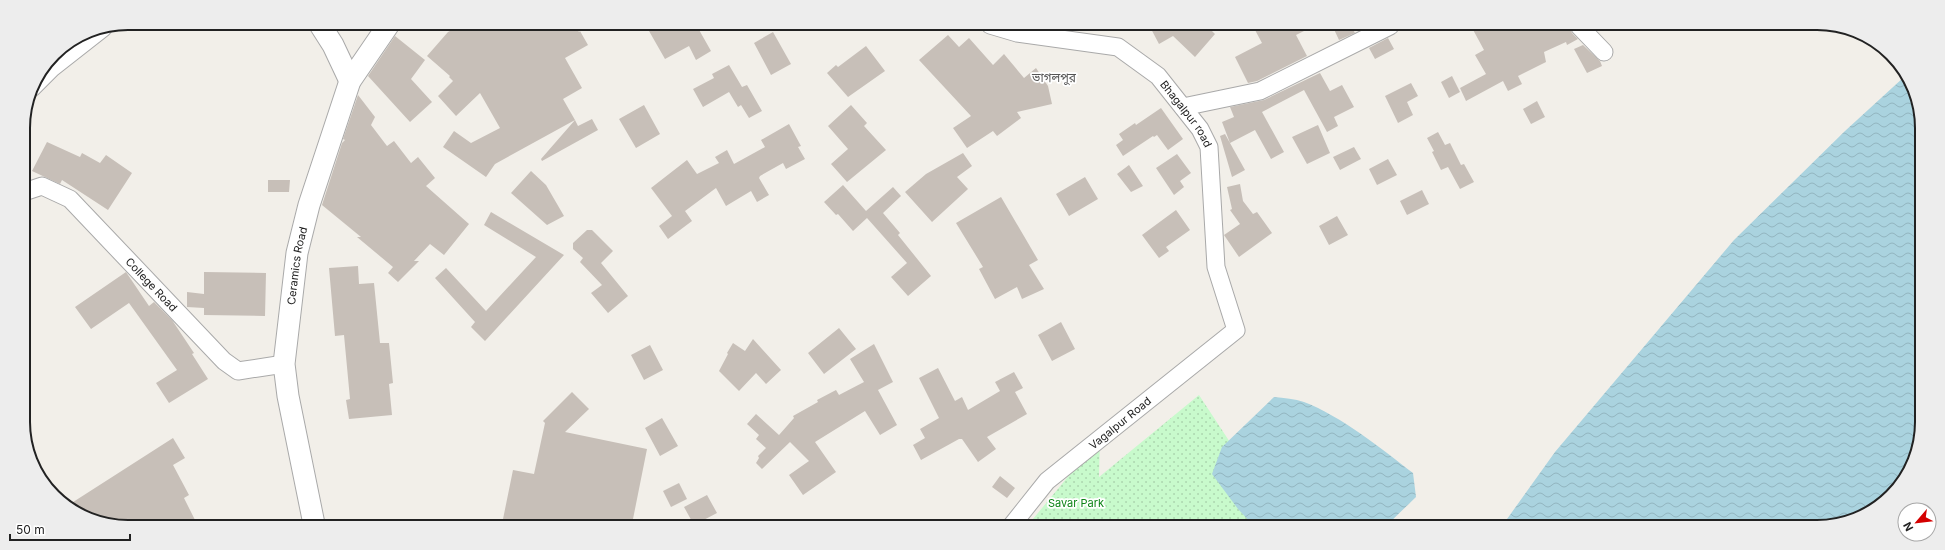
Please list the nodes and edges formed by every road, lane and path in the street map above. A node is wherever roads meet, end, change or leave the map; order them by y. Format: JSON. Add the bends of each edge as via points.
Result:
{"nodes":[{"id":1,"x":323,"y":30,"type":"edge"},
{"id":2,"x":385,"y":30,"type":"edge"},
{"id":3,"x":1007,"y":30,"type":"edge"},
{"id":4,"x":1382,"y":30,"type":"edge"},
{"id":5,"x":1583,"y":30,"type":"edge"},
{"id":6,"x":93,"y":36,"type":"edge"},
{"id":7,"x":1604,"y":52,"type":"dead end"},
{"id":8,"x":48,"y":72,"type":"edge"},
{"id":9,"x":350,"y":81,"type":"junction"},
{"id":10,"x":1183,"y":107,"type":"junction"},
{"id":11,"x":30,"y":190,"type":"edge"},
{"id":12,"x":1236,"y":330,"type":"joint"},
{"id":13,"x":284,"y":364,"type":"junction"},
{"id":14,"x":313,"y":520,"type":"edge"},
{"id":15,"x":1016,"y":520,"type":"edge"}],
"edges":[{"from":1,"to":9,"type":"street"},
{"from":2,"to":9,"type":"street","name":"Ceramics Road"},
{"from":3,"to":10,"type":"street","name":"Bhagalpur road","via":[[1118,47],[1158,76]]},
{"from":4,"to":10,"type":"street","via":[[1260,91]]},
{"from":5,"to":7,"type":"street"},
{"from":6,"to":8,"type":"street"},
{"from":9,"to":13,"type":"street","name":"Ceramics Road","via":[[296,252]]},
{"from":10,"to":12,"type":"street","name":"Bhagalpur road","via":[[1200,129],[1209,147],[1216,267]]},
{"from":11,"to":13,"type":"street","name":"College Road","via":[[42,186],[70,199],[224,361],[238,371]]},
{"from":12,"to":15,"type":"street","name":"Vagalpur Road","via":[[1046,481]]},
{"from":13,"to":14,"type":"street","name":"Ceramics Road"}]}
